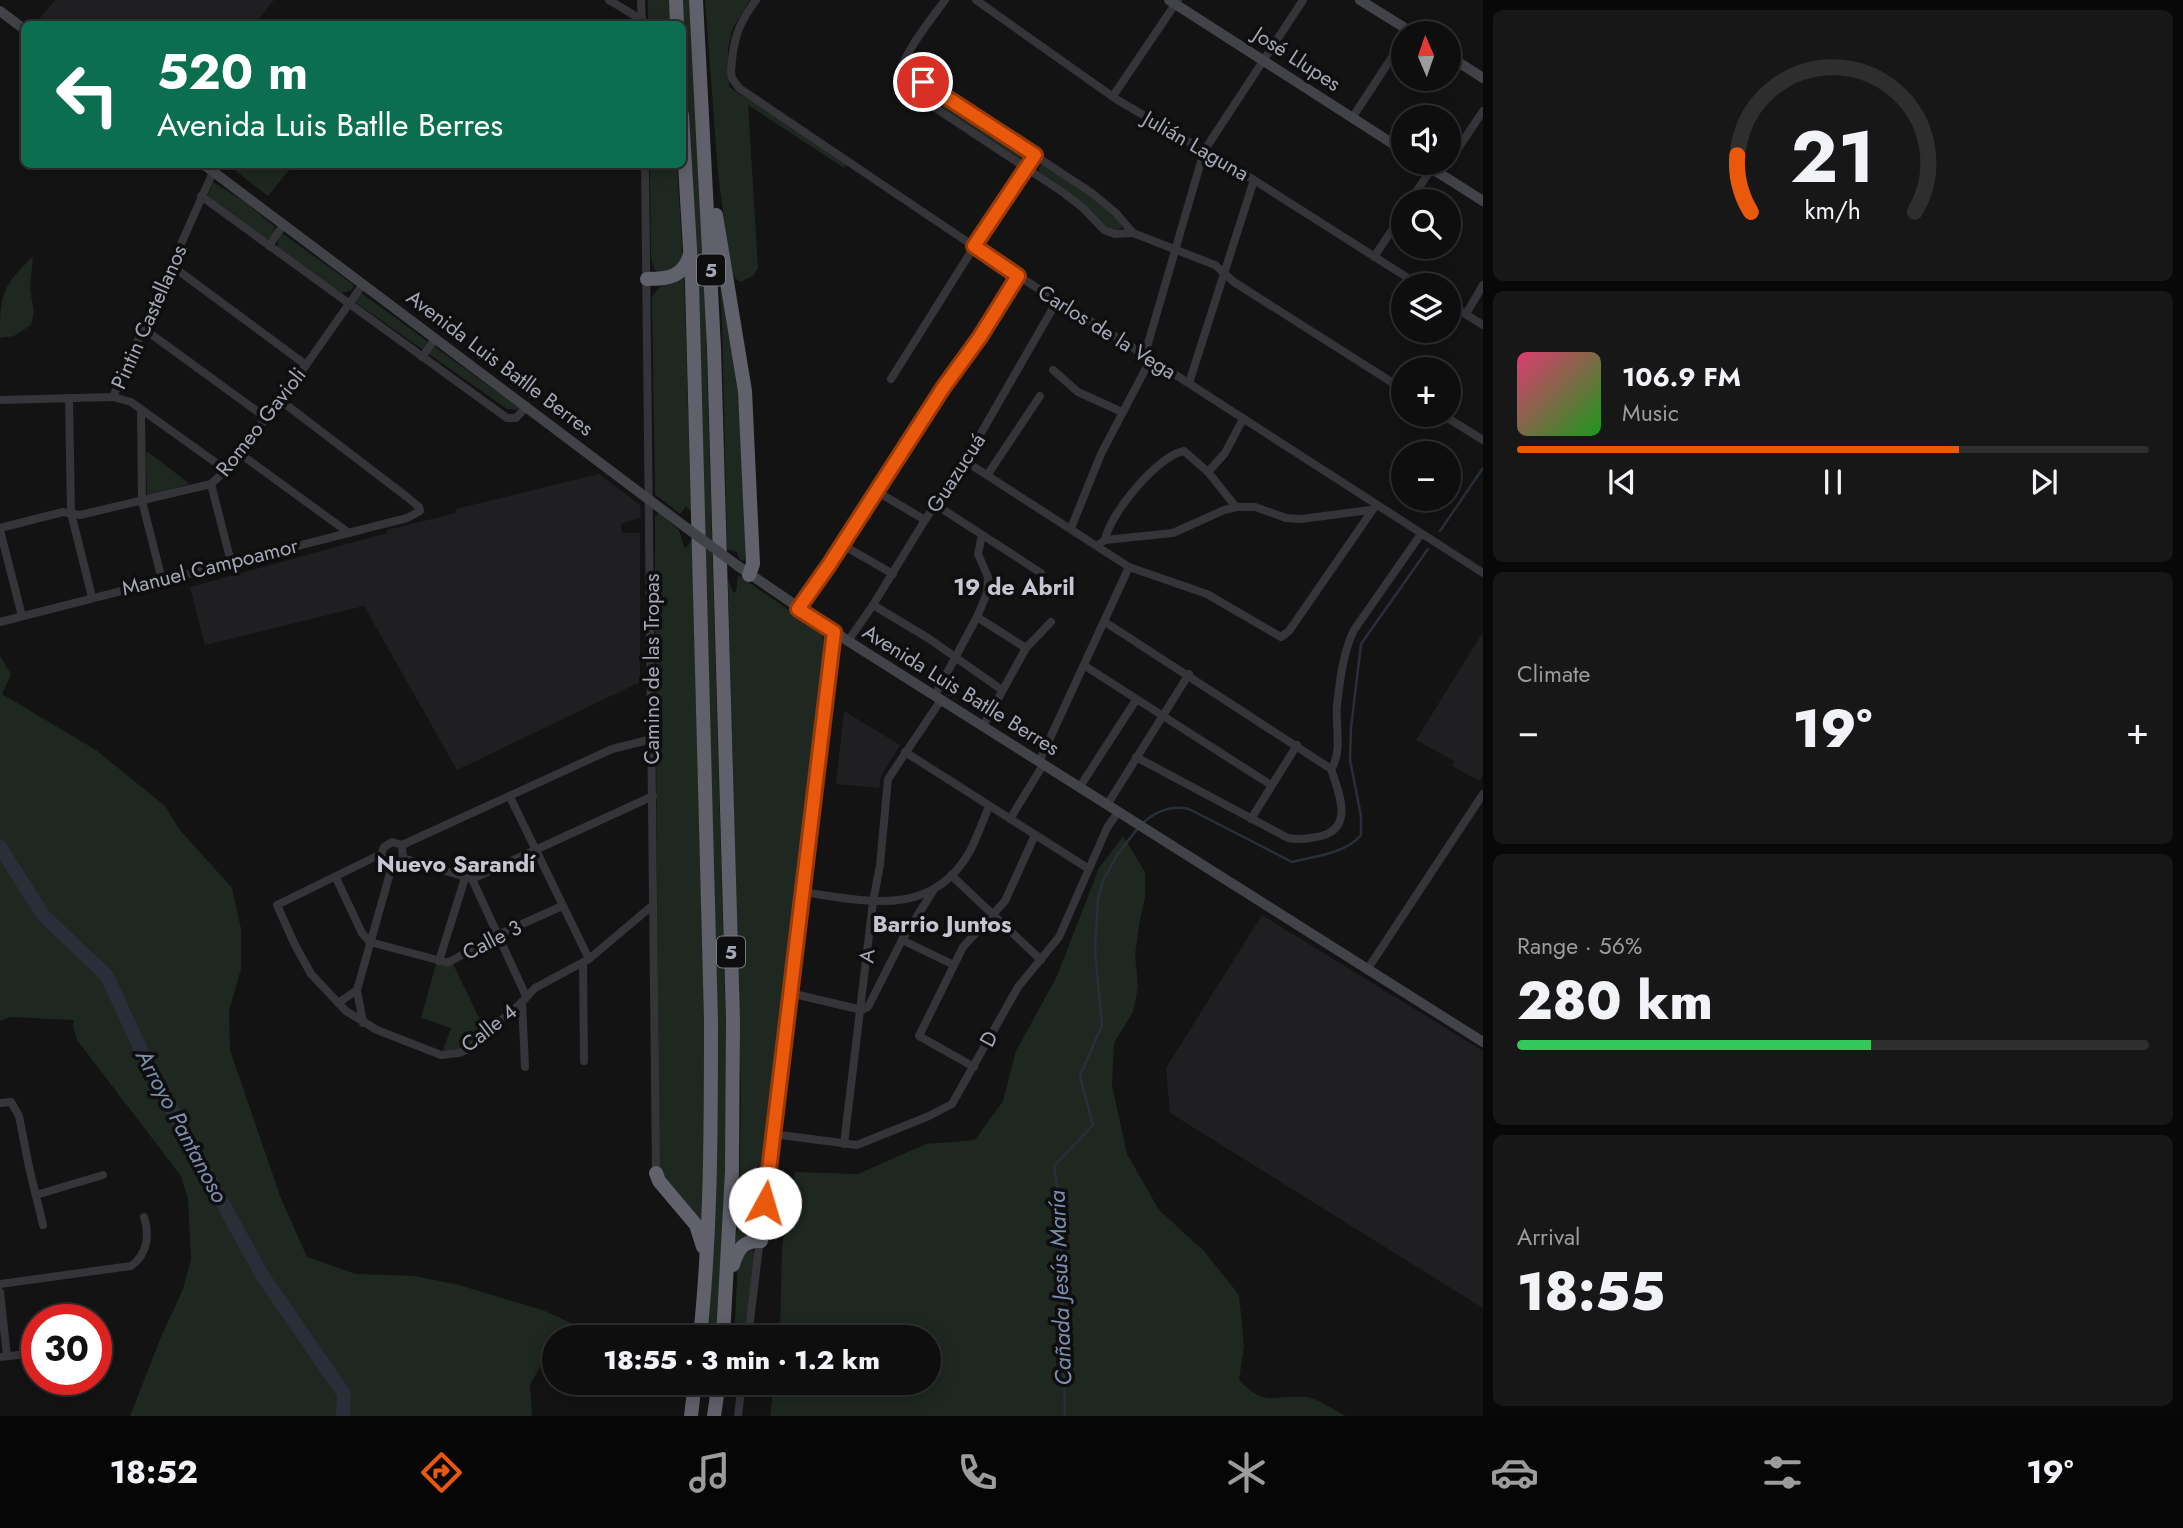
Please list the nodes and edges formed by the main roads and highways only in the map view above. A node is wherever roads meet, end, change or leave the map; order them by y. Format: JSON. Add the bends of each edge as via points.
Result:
{"nodes":[{"id":1,"x":676,"y":0,"type":"edge"},
{"id":2,"x":696,"y":0,"type":"edge"},
{"id":3,"x":1360,"y":0,"type":"edge"},
{"id":4,"x":1174,"y":1,"type":"edge"},
{"id":5,"x":0,"y":11,"type":"edge"},
{"id":6,"x":677,"y":21,"type":"edge"},
{"id":7,"x":1391,"y":22,"type":"edge"},
{"id":8,"x":21,"y":27,"type":"edge"},
{"id":9,"x":1461,"y":64,"type":"edge"},
{"id":10,"x":1483,"y":78,"type":"edge"},
{"id":11,"x":1391,"y":142,"type":"edge"},
{"id":12,"x":706,"y":163,"type":"junction"},
{"id":13,"x":208,"y":168,"type":"edge"},
{"id":14,"x":685,"y":168,"type":"edge"},
{"id":15,"x":1443,"y":175,"type":"edge"},
{"id":16,"x":1483,"y":201,"type":"edge"},
{"id":17,"x":690,"y":253,"type":"junction"},
{"id":18,"x":648,"y":279,"type":"road end"},
{"id":19,"x":744,"y":570,"type":"junction"},
{"id":20,"x":1483,"y":1042,"type":"edge"},
{"id":21,"x":656,"y":1173,"type":"road end"},
{"id":22,"x":761,"y":1241,"type":"road end"},
{"id":23,"x":706,"y":1275,"type":"junction"},
{"id":24,"x":727,"y":1290,"type":"junction"},
{"id":25,"x":701,"y":1325,"type":"edge"},
{"id":26,"x":724,"y":1325,"type":"edge"},
{"id":27,"x":693,"y":1395,"type":"edge"},
{"id":28,"x":717,"y":1395,"type":"edge"},
{"id":29,"x":691,"y":1416,"type":"edge"},
{"id":30,"x":714,"y":1416,"type":"edge"}],
"edges":[{"from":1,"to":6,"type":"highway"},
{"from":2,"to":12,"type":"highway","number":"5"},
{"from":3,"to":7,"type":"main road"},
{"from":4,"to":11,"type":"main road","name":"José Llupes"},
{"from":5,"to":8,"type":"main road"},
{"from":9,"to":10,"type":"main road"},
{"from":12,"to":19,"type":"highway","via":[[745,391],[753,564]]},
{"from":12,"to":24,"type":"highway","number":"5","via":[[733,1021]]},
{"from":13,"to":19,"type":"main road","name":"Avenida Luis Batlle Berres","bridge":true},
{"from":14,"to":17,"type":"highway","number":"5"},
{"from":15,"to":16,"type":"main road"},
{"from":17,"to":18,"type":"highway","via":[[677,275]]},
{"from":17,"to":23,"type":"highway","number":"5","via":[[711,1021]]},
{"from":19,"to":20,"type":"main road","name":"Avenida Luis Batlle Berres","via":[[848,641]]},
{"from":21,"to":23,"type":"highway","via":[[696,1225]]},
{"from":22,"to":24,"type":"highway","via":[[750,1240],[740,1248]]},
{"from":23,"to":25,"type":"highway","number":"5"},
{"from":24,"to":26,"type":"highway","number":"5"},
{"from":27,"to":29,"type":"highway"},
{"from":28,"to":30,"type":"highway"}]}
